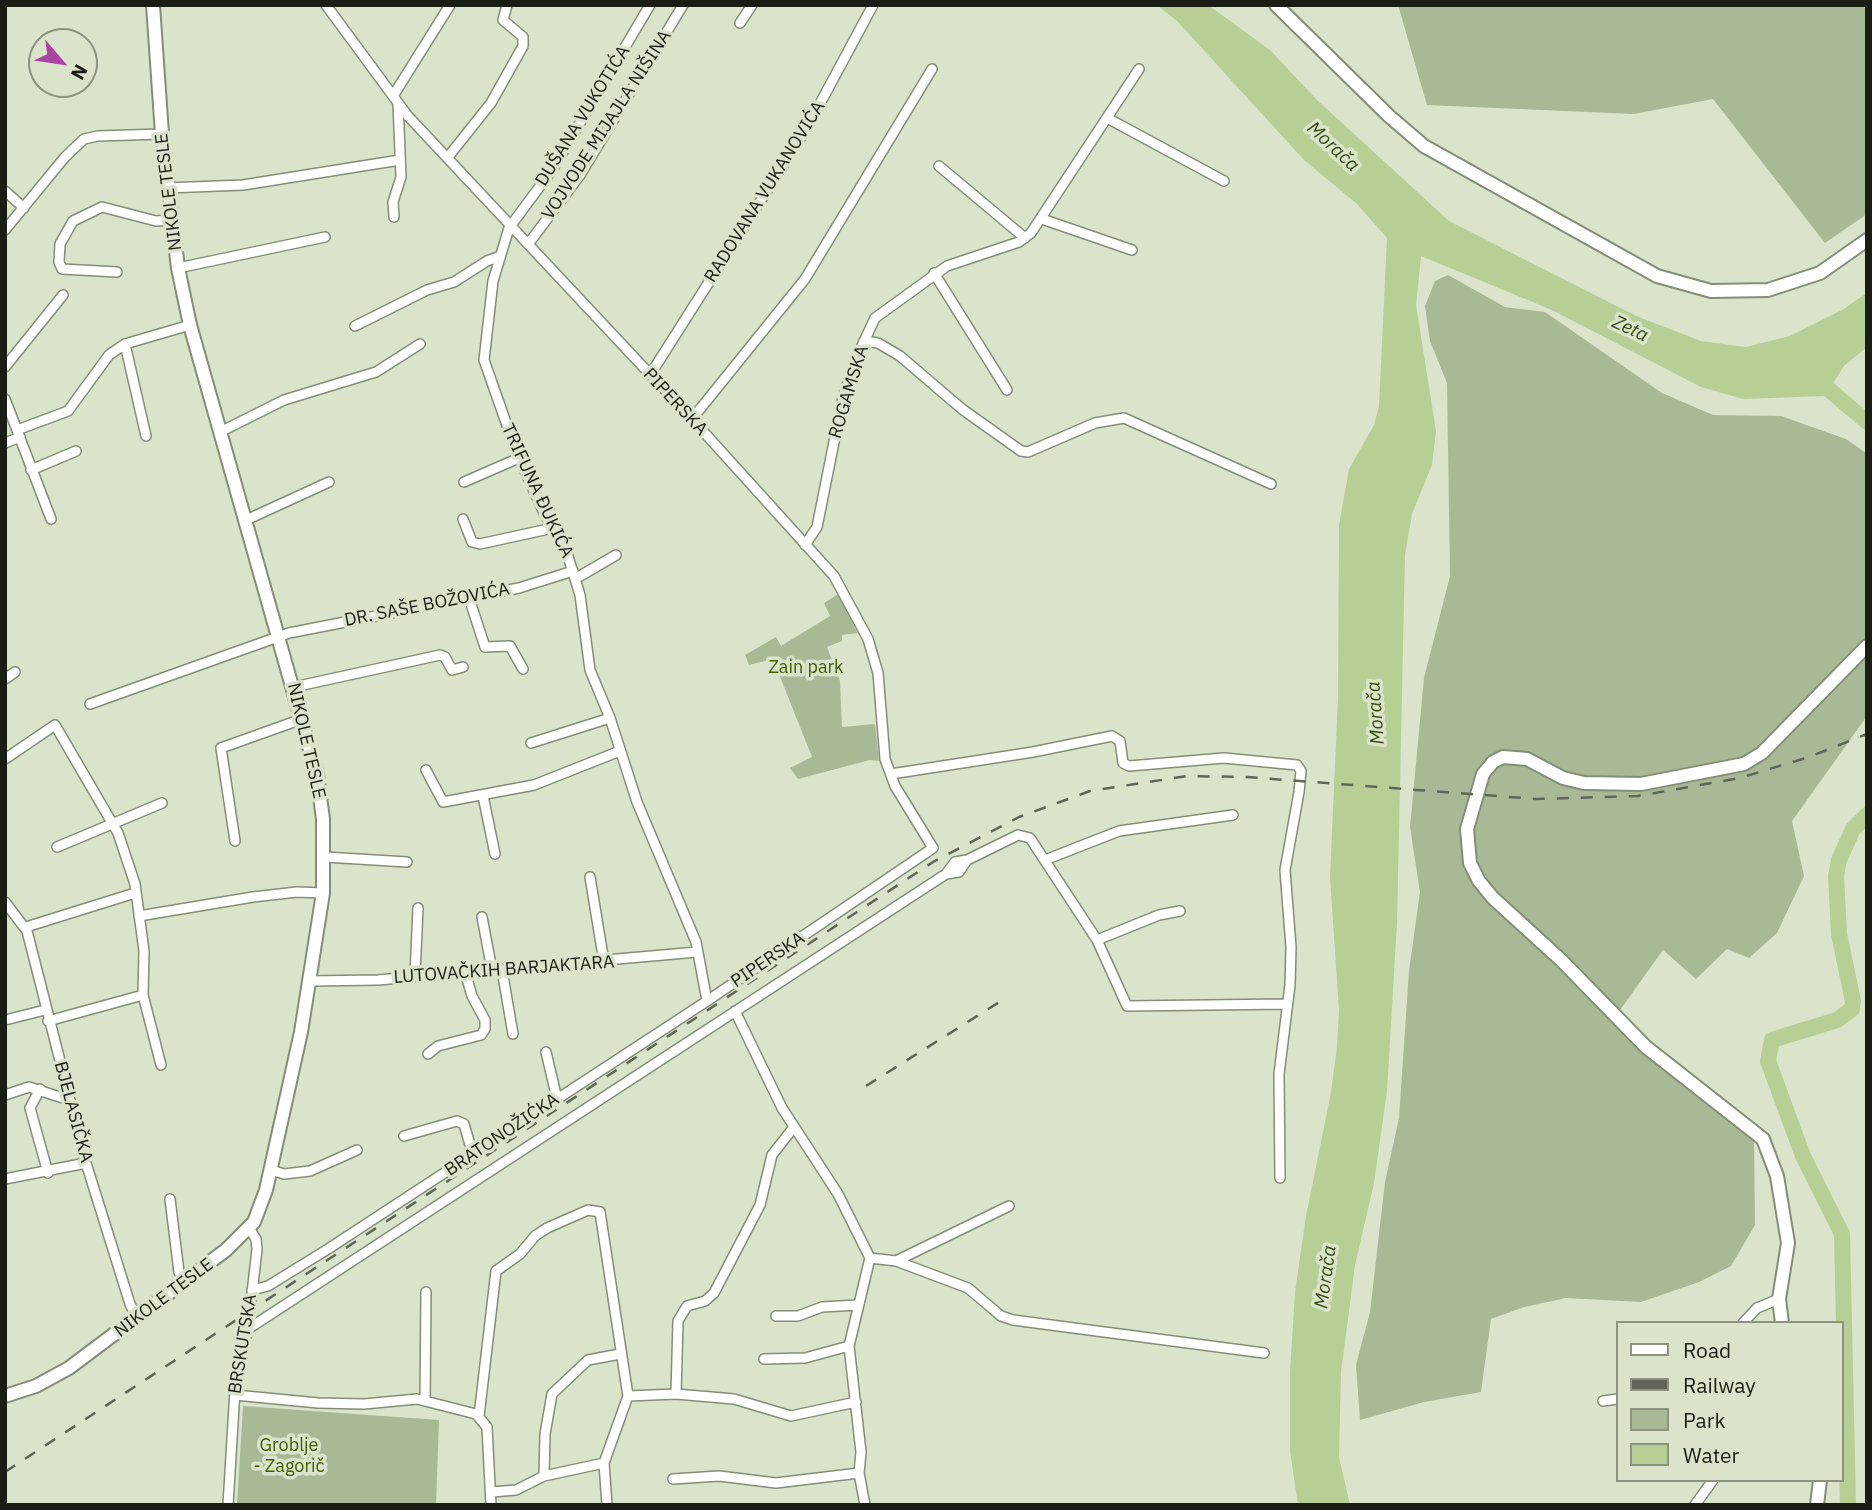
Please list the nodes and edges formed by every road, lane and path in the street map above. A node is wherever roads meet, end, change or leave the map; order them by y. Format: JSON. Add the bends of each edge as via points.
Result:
{"nodes":[{"id":1,"x":153,"y":5,"type":"edge"},
{"id":2,"x":326,"y":5,"type":"edge"},
{"id":3,"x":450,"y":5,"type":"edge"},
{"id":4,"x":507,"y":5,"type":"edge"},
{"id":5,"x":650,"y":5,"type":"edge"},
{"id":6,"x":683,"y":5,"type":"edge"},
{"id":7,"x":752,"y":5,"type":"edge"},
{"id":8,"x":873,"y":5,"type":"edge"},
{"id":9,"x":1276,"y":5,"type":"edge"},
{"id":10,"x":740,"y":23,"type":"dead end"},
{"id":11,"x":932,"y":69,"type":"dead end"},
{"id":12,"x":1139,"y":69,"type":"dead end"},
{"id":13,"x":395,"y":100,"type":"junction"},
{"id":14,"x":1109,"y":119,"type":"junction"},
{"id":15,"x":162,"y":134,"type":"junction"},
{"id":16,"x":448,"y":157,"type":"junction"},
{"id":17,"x":400,"y":160,"type":"junction"},
{"id":18,"x":939,"y":166,"type":"dead end"},
{"id":19,"x":1224,"y":181,"type":"dead end"},
{"id":20,"x":167,"y":188,"type":"junction"},
{"id":21,"x":5,"y":191,"type":"edge"},
{"id":22,"x":24,"y":208,"type":"junction"},
{"id":23,"x":394,"y":217,"type":"dead end"},
{"id":24,"x":171,"y":219,"type":"junction"},
{"id":25,"x":1042,"y":219,"type":"junction"},
{"id":26,"x":511,"y":224,"type":"junction"},
{"id":27,"x":5,"y":230,"type":"edge"},
{"id":28,"x":325,"y":237,"type":"dead end"},
{"id":29,"x":1025,"y":238,"type":"junction"},
{"id":30,"x":1867,"y":240,"type":"edge"},
{"id":31,"x":529,"y":243,"type":"junction"},
{"id":32,"x":1132,"y":250,"type":"dead end"},
{"id":33,"x":498,"y":257,"type":"junction"},
{"id":34,"x":178,"y":268,"type":"junction"},
{"id":35,"x":117,"y":272,"type":"dead end"},
{"id":36,"x":934,"y":273,"type":"junction"},
{"id":37,"x":64,"y":295,"type":"dead end"},
{"id":38,"x":190,"y":325,"type":"junction"},
{"id":39,"x":355,"y":326,"type":"dead end"},
{"id":40,"x":864,"y":341,"type":"junction"},
{"id":41,"x":125,"y":344,"type":"junction"},
{"id":42,"x":420,"y":344,"type":"dead end"},
{"id":43,"x":5,"y":367,"type":"edge"},
{"id":44,"x":650,"y":375,"type":"junction"},
{"id":45,"x":1007,"y":390,"type":"dead end"},
{"id":46,"x":5,"y":399,"type":"edge"},
{"id":47,"x":692,"y":419,"type":"junction"},
{"id":48,"x":222,"y":431,"type":"junction"},
{"id":49,"x":19,"y":433,"type":"junction"},
{"id":50,"x":146,"y":436,"type":"dead end"},
{"id":51,"x":5,"y":443,"type":"edge"},
{"id":52,"x":76,"y":451,"type":"dead end"},
{"id":53,"x":519,"y":458,"type":"junction"},
{"id":54,"x":31,"y":470,"type":"junction"},
{"id":55,"x":329,"y":482,"type":"dead end"},
{"id":56,"x":464,"y":482,"type":"dead end"},
{"id":57,"x":1271,"y":484,"type":"dead end"},
{"id":58,"x":51,"y":519,"type":"dead end"},
{"id":59,"x":463,"y":519,"type":"dead end"},
{"id":60,"x":246,"y":520,"type":"junction"},
{"id":61,"x":553,"y":528,"type":"junction"},
{"id":62,"x":805,"y":545,"type":"junction"},
{"id":63,"x":616,"y":555,"type":"dead end"},
{"id":64,"x":574,"y":575,"type":"junction"},
{"id":65,"x":470,"y":598,"type":"junction"},
{"id":66,"x":280,"y":636,"type":"junction"},
{"id":67,"x":1867,"y":646,"type":"edge"},
{"id":68,"x":463,"y":667,"type":"dead end"},
{"id":69,"x":523,"y":669,"type":"dead end"},
{"id":70,"x":15,"y":672,"type":"dead end"},
{"id":71,"x":5,"y":679,"type":"edge"},
{"id":72,"x":294,"y":687,"type":"junction"},
{"id":73,"x":90,"y":704,"type":"dead end"},
{"id":74,"x":610,"y":718,"type":"junction"},
{"id":75,"x":302,"y":719,"type":"junction"},
{"id":76,"x":531,"y":743,"type":"dead end"},
{"id":77,"x":620,"y":751,"type":"junction"},
{"id":78,"x":5,"y":759,"type":"edge"},
{"id":79,"x":426,"y":770,"type":"dead end"},
{"id":80,"x":891,"y":774,"type":"junction"},
{"id":81,"x":483,"y":796,"type":"junction"},
{"id":82,"x":162,"y":803,"type":"dead end"},
{"id":83,"x":1233,"y":815,"type":"dead end"},
{"id":84,"x":113,"y":824,"type":"junction"},
{"id":85,"x":234,"y":841,"type":"dead end"},
{"id":86,"x":57,"y":847,"type":"dead end"},
{"id":87,"x":495,"y":854,"type":"dead end"},
{"id":88,"x":324,"y":857,"type":"junction"},
{"id":89,"x":1045,"y":860,"type":"junction"},
{"id":90,"x":407,"y":862,"type":"dead end"},
{"id":91,"x":590,"y":877,"type":"dead end"},
{"id":92,"x":135,"y":893,"type":"junction"},
{"id":93,"x":323,"y":893,"type":"junction"},
{"id":94,"x":7,"y":906,"type":"edge"},
{"id":95,"x":418,"y":908,"type":"dead end"},
{"id":96,"x":1180,"y":911,"type":"dead end"},
{"id":97,"x":139,"y":916,"type":"junction"},
{"id":98,"x":482,"y":916,"type":"dead end"},
{"id":99,"x":26,"y":927,"type":"junction"},
{"id":100,"x":1097,"y":940,"type":"junction"},
{"id":101,"x":697,"y":952,"type":"junction"},
{"id":102,"x":604,"y":962,"type":"junction"},
{"id":103,"x":502,"y":970,"type":"junction"},
{"id":104,"x":492,"y":971,"type":"junction"},
{"id":105,"x":465,"y":972,"type":"junction"},
{"id":106,"x":415,"y":975,"type":"junction"},
{"id":107,"x":310,"y":981,"type":"junction"},
{"id":108,"x":143,"y":995,"type":"junction"},
{"id":109,"x":707,"y":1000,"type":"junction"},
{"id":110,"x":1286,"y":1003,"type":"junction"},
{"id":111,"x":45,"y":1010,"type":"junction"},
{"id":112,"x":735,"y":1011,"type":"junction"},
{"id":113,"x":5,"y":1020,"type":"edge"},
{"id":114,"x":48,"y":1021,"type":"junction"},
{"id":115,"x":513,"y":1034,"type":"dead end"},
{"id":116,"x":546,"y":1052,"type":"dead end"},
{"id":117,"x":428,"y":1054,"type":"dead end"},
{"id":118,"x":161,"y":1065,"type":"dead end"},
{"id":119,"x":40,"y":1089,"type":"junction"},
{"id":120,"x":5,"y":1095,"type":"edge"},
{"id":121,"x":557,"y":1098,"type":"junction"},
{"id":122,"x":69,"y":1100,"type":"junction"},
{"id":123,"x":794,"y":1127,"type":"junction"},
{"id":124,"x":404,"y":1136,"type":"dead end"},
{"id":125,"x":357,"y":1150,"type":"dead end"},
{"id":126,"x":473,"y":1155,"type":"junction"},
{"id":127,"x":86,"y":1163,"type":"junction"},
{"id":128,"x":271,"y":1170,"type":"junction"},
{"id":129,"x":48,"y":1173,"type":"junction"},
{"id":130,"x":1280,"y":1178,"type":"dead end"},
{"id":131,"x":5,"y":1179,"type":"edge"},
{"id":132,"x":170,"y":1199,"type":"dead end"},
{"id":133,"x":1009,"y":1206,"type":"dead end"},
{"id":134,"x":249,"y":1228,"type":"junction"},
{"id":135,"x":870,"y":1258,"type":"junction"},
{"id":136,"x":896,"y":1261,"type":"junction"},
{"id":137,"x":184,"y":1282,"type":"junction"},
{"id":138,"x":252,"y":1290,"type":"junction"},
{"id":139,"x":426,"y":1292,"type":"dead end"},
{"id":140,"x":1779,"y":1299,"type":"junction"},
{"id":141,"x":858,"y":1304,"type":"junction"},
{"id":142,"x":776,"y":1316,"type":"dead end"},
{"id":143,"x":137,"y":1319,"type":"junction"},
{"id":144,"x":1745,"y":1321,"type":"edge"},
{"id":145,"x":1782,"y":1321,"type":"edge"},
{"id":146,"x":248,"y":1329,"type":"junction"},
{"id":147,"x":849,"y":1346,"type":"junction"},
{"id":148,"x":1264,"y":1353,"type":"dead end"},
{"id":149,"x":620,"y":1354,"type":"junction"},
{"id":150,"x":764,"y":1359,"type":"dead end"},
{"id":151,"x":676,"y":1394,"type":"junction"},
{"id":152,"x":235,"y":1395,"type":"junction"},
{"id":153,"x":5,"y":1396,"type":"edge"},
{"id":154,"x":628,"y":1396,"type":"junction"},
{"id":155,"x":1616,"y":1399,"type":"edge"},
{"id":156,"x":425,"y":1401,"type":"junction"},
{"id":157,"x":1603,"y":1401,"type":"dead end"},
{"id":158,"x":856,"y":1402,"type":"junction"},
{"id":159,"x":479,"y":1416,"type":"junction"},
{"id":160,"x":604,"y":1463,"type":"junction"},
{"id":161,"x":859,"y":1473,"type":"junction"},
{"id":162,"x":544,"y":1476,"type":"junction"},
{"id":163,"x":673,"y":1479,"type":"dead end"},
{"id":164,"x":1712,"y":1482,"type":"edge"},
{"id":165,"x":1820,"y":1482,"type":"edge"},
{"id":166,"x":492,"y":1492,"type":"junction"},
{"id":167,"x":228,"y":1505,"type":"edge"},
{"id":168,"x":491,"y":1505,"type":"edge"},
{"id":169,"x":607,"y":1505,"type":"edge"},
{"id":170,"x":865,"y":1505,"type":"edge"},
{"id":171,"x":1695,"y":1505,"type":"edge"},
{"id":172,"x":1817,"y":1505,"type":"edge"}],
"edges":[{"from":1,"to":15,"type":"street","name":"NIKOLE TESLE"},
{"from":2,"to":13,"type":"street","name":"PIPERSKA"},
{"from":3,"to":13,"type":"street"},
{"from":4,"to":16,"type":"street","via":[[503,20],[523,37],[523,46],[491,103]]},
{"from":5,"to":26,"type":"street","name":"DUŠANA VUKOTIĆA","via":[[552,170]]},
{"from":6,"to":31,"type":"street","name":"VOJVODE MIJAJLA NIŠINA","via":[[580,175]]},
{"from":7,"to":10,"type":"street"},
{"from":8,"to":44,"type":"street","name":"RADOVANA VUKANOVIĆA","via":[[808,127]]},
{"from":9,"to":30,"type":"street","via":[[1396,123],[1430,149],[1665,280],[1717,292],[1774,289],[1825,270]]},
{"from":11,"to":47,"type":"street","via":[[805,279]]},
{"from":12,"to":14,"type":"street","name":"ROGAMSKA"},
{"from":13,"to":16,"type":"street","name":"PIPERSKA"},
{"from":13,"to":17,"type":"street"},
{"from":14,"to":19,"type":"street"},
{"from":14,"to":25,"type":"street","name":"ROGAMSKA"},
{"from":15,"to":20,"type":"street","name":"NIKOLE TESLE"},
{"from":15,"to":22,"type":"street","via":[[84,139]]},
{"from":16,"to":26,"type":"street","name":"PIPERSKA"},
{"from":17,"to":20,"type":"street","via":[[243,185]]},
{"from":17,"to":23,"type":"street"},
{"from":18,"to":29,"type":"street"},
{"from":20,"to":24,"type":"street","name":"NIKOLE TESLE"},
{"from":21,"to":22,"type":"street"},
{"from":22,"to":27,"type":"street"},
{"from":24,"to":34,"type":"street","name":"NIKOLE TESLE"},
{"from":24,"to":35,"type":"street","via":[[156,221],[102,207],[73,221],[60,244],[62,269]]},
{"from":25,"to":29,"type":"street","name":"ROGAMSKA"},
{"from":25,"to":32,"type":"street"},
{"from":26,"to":31,"type":"street","name":"PIPERSKA"},
{"from":26,"to":33,"type":"street","name":"TRIFUNA ĐUKIĆA"},
{"from":28,"to":34,"type":"street"},
{"from":29,"to":36,"type":"street","name":"ROGAMSKA"},
{"from":31,"to":44,"type":"street","name":"PIPERSKA"},
{"from":33,"to":39,"type":"street"},
{"from":33,"to":53,"type":"street","name":"TRIFUNA ĐUKIĆA","via":[[484,360]]},
{"from":34,"to":38,"type":"street","name":"NIKOLE TESLE"},
{"from":36,"to":40,"type":"street","name":"ROGAMSKA","via":[[879,314]]},
{"from":36,"to":45,"type":"street"},
{"from":37,"to":43,"type":"street"},
{"from":38,"to":41,"type":"street"},
{"from":38,"to":48,"type":"street","name":"NIKOLE TESLE"},
{"from":40,"to":57,"type":"street","via":[[893,352],[1021,451],[1095,423],[1124,418]]},
{"from":40,"to":62,"type":"street","name":"ROGAMSKA","via":[[843,397],[817,527]]},
{"from":41,"to":49,"type":"street","via":[[109,355],[68,411]]},
{"from":41,"to":50,"type":"street"},
{"from":42,"to":48,"type":"street","via":[[376,372],[284,400]]},
{"from":44,"to":47,"type":"street","name":"PIPERSKA"},
{"from":46,"to":49,"type":"street"},
{"from":47,"to":62,"type":"street","name":"PIPERSKA"},
{"from":48,"to":60,"type":"street","name":"NIKOLE TESLE"},
{"from":49,"to":51,"type":"street"},
{"from":49,"to":54,"type":"street"},
{"from":52,"to":54,"type":"street"},
{"from":53,"to":56,"type":"street"},
{"from":53,"to":61,"type":"street","name":"TRIFUNA ĐUKIĆA"},
{"from":54,"to":58,"type":"street"},
{"from":55,"to":60,"type":"street"},
{"from":59,"to":61,"type":"street","via":[[474,544]]},
{"from":60,"to":66,"type":"street","name":"NIKOLE TESLE"},
{"from":61,"to":64,"type":"street","name":"TRIFUNA ĐUKIĆA"},
{"from":62,"to":80,"type":"street","name":"PIPERSKA","via":[[834,576],[868,639],[878,673]]},
{"from":63,"to":64,"type":"street","name":"DR. SAŠE BOŽOVIĆA"},
{"from":64,"to":65,"type":"street","name":"DR. SAŠE BOŽOVIĆA"},
{"from":64,"to":74,"type":"street","name":"TRIFUNA ĐUKIĆA","via":[[590,670]]},
{"from":65,"to":66,"type":"street","name":"DR. SAŠE BOŽOVIĆA"},
{"from":65,"to":69,"type":"street","via":[[485,647],[510,646]]},
{"from":66,"to":72,"type":"street","name":"NIKOLE TESLE"},
{"from":66,"to":73,"type":"street","name":"DR. SAŠE BOŽOVIĆA"},
{"from":67,"to":140,"type":"street","via":[[1762,753],[1744,764],[1641,784],[1584,783],[1563,778],[1527,759],[1503,757],[1483,774],[1467,828],[1470,863],[1493,898],[1646,1047],[1763,1139],[1777,1176],[1788,1242]]},
{"from":68,"to":72,"type":"street","via":[[452,670],[440,655]]},
{"from":70,"to":71,"type":"street"},
{"from":72,"to":75,"type":"street","name":"NIKOLE TESLE"},
{"from":74,"to":76,"type":"street"},
{"from":74,"to":77,"type":"street","name":"TRIFUNA ĐUKIĆA"},
{"from":75,"to":85,"type":"street","via":[[221,748]]},
{"from":75,"to":88,"type":"street","name":"NIKOLE TESLE","via":[[321,796]]},
{"from":77,"to":81,"type":"street","via":[[534,785]]},
{"from":77,"to":101,"type":"street","name":"TRIFUNA ĐUKIĆA"},
{"from":78,"to":84,"type":"street","via":[[55,725]]},
{"from":79,"to":81,"type":"street","via":[[443,802]]},
{"from":80,"to":109,"type":"street","name":"PIPERSKA","via":[[934,850]]},
{"from":80,"to":110,"type":"street","via":[[1112,736],[1120,741],[1123,762],[1129,766],[1224,758],[1297,765],[1301,771],[1299,792],[1285,870],[1291,947]]},
{"from":81,"to":87,"type":"street"},
{"from":82,"to":84,"type":"street"},
{"from":83,"to":89,"type":"street","via":[[1119,831]]},
{"from":84,"to":86,"type":"street"},
{"from":84,"to":92,"type":"street"},
{"from":88,"to":90,"type":"street"},
{"from":88,"to":93,"type":"street","name":"NIKOLE TESLE"},
{"from":89,"to":100,"type":"street"},
{"from":89,"to":112,"type":"street","via":[[1030,838],[1008,839],[967,860],[959,872],[946,874]]},
{"from":91,"to":102,"type":"street"},
{"from":92,"to":97,"type":"street"},
{"from":92,"to":99,"type":"street"},
{"from":93,"to":97,"type":"street","via":[[253,897]]},
{"from":93,"to":107,"type":"street","name":"NIKOLE TESLE"},
{"from":94,"to":99,"type":"street","name":"BJELASIČKA"},
{"from":95,"to":106,"type":"street"},
{"from":96,"to":100,"type":"street"},
{"from":97,"to":108,"type":"street"},
{"from":98,"to":104,"type":"street"},
{"from":99,"to":111,"type":"street","name":"BJELASIČKA"},
{"from":100,"to":110,"type":"street","via":[[1127,1006]]},
{"from":101,"to":102,"type":"street","name":"LUTOVAČKIH BARJAKTARA"},
{"from":101,"to":109,"type":"street"},
{"from":102,"to":103,"type":"street","name":"LUTOVAČKIH BARJAKTARA"},
{"from":103,"to":104,"type":"street","name":"LUTOVAČKIH BARJAKTARA"},
{"from":103,"to":115,"type":"street"},
{"from":104,"to":105,"type":"street","name":"LUTOVAČKIH BARJAKTARA"},
{"from":105,"to":106,"type":"street","name":"LUTOVAČKIH BARJAKTARA"},
{"from":105,"to":117,"type":"street","via":[[485,1029],[481,1035],[438,1046]]},
{"from":106,"to":107,"type":"street","name":"LUTOVAČKIH BARJAKTARA"},
{"from":107,"to":128,"type":"street","name":"NIKOLE TESLE"},
{"from":108,"to":114,"type":"street"},
{"from":108,"to":118,"type":"street"},
{"from":109,"to":121,"type":"street","name":"BRATONOŽIĆKA"},
{"from":110,"to":130,"type":"street","via":[[1279,1074]]},
{"from":111,"to":113,"type":"street"},
{"from":111,"to":114,"type":"street","name":"BJELASIČKA"},
{"from":112,"to":123,"type":"street"},
{"from":112,"to":146,"type":"street"},
{"from":114,"to":122,"type":"street","name":"BJELASIČKA"},
{"from":116,"to":121,"type":"street"},
{"from":119,"to":120,"type":"street","via":[[29,1087]]},
{"from":119,"to":122,"type":"street"},
{"from":119,"to":129,"type":"street","via":[[30,1108]]},
{"from":121,"to":126,"type":"street","name":"BRATONOŽIĆKA"},
{"from":122,"to":127,"type":"street","name":"BJELASIČKA"},
{"from":123,"to":135,"type":"street","via":[[838,1194]]},
{"from":123,"to":151,"type":"street","via":[[772,1155],[760,1205],[714,1293],[687,1306],[678,1321]]},
{"from":124,"to":126,"type":"street","via":[[457,1121],[464,1124]]},
{"from":125,"to":128,"type":"street","via":[[310,1171],[284,1174]]},
{"from":126,"to":138,"type":"street","name":"BRATONOŽIĆKA","via":[[268,1286]]},
{"from":127,"to":129,"type":"street"},
{"from":127,"to":143,"type":"street","name":"BJELASIČKA"},
{"from":128,"to":134,"type":"street","name":"NIKOLE TESLE","via":[[261,1209]]},
{"from":129,"to":131,"type":"street"},
{"from":132,"to":137,"type":"street"},
{"from":133,"to":136,"type":"street"},
{"from":134,"to":137,"type":"street","name":"NIKOLE TESLE"},
{"from":134,"to":138,"type":"street","name":"BRSKUTSKA","via":[[257,1243]]},
{"from":135,"to":136,"type":"street"},
{"from":135,"to":141,"type":"street"},
{"from":136,"to":148,"type":"street","via":[[968,1288],[1001,1316],[1013,1320]]},
{"from":137,"to":143,"type":"street","name":"NIKOLE TESLE"},
{"from":138,"to":146,"type":"street","name":"BRSKUTSKA"},
{"from":139,"to":156,"type":"street"},
{"from":140,"to":144,"type":"street","via":[[1757,1308]]},
{"from":140,"to":145,"type":"street"},
{"from":141,"to":142,"type":"street"},
{"from":141,"to":147,"type":"street"},
{"from":143,"to":153,"type":"street","name":"NIKOLE TESLE","via":[[59,1375]]},
{"from":146,"to":152,"type":"street","name":"BRSKUTSKA","via":[[237,1363]]},
{"from":147,"to":150,"type":"street","via":[[805,1358]]},
{"from":147,"to":158,"type":"street"},
{"from":149,"to":154,"type":"street"},
{"from":149,"to":159,"type":"street","via":[[602,1215],[589,1210],[547,1228],[496,1271]]},
{"from":149,"to":162,"type":"street","via":[[589,1360],[552,1394]]},
{"from":151,"to":154,"type":"street"},
{"from":151,"to":158,"type":"street","via":[[734,1399],[791,1416]]},
{"from":152,"to":156,"type":"street","via":[[318,1403]]},
{"from":152,"to":167,"type":"street","name":"BRSKUTSKA"},
{"from":154,"to":160,"type":"street"},
{"from":155,"to":157,"type":"street"},
{"from":156,"to":159,"type":"street"},
{"from":158,"to":161,"type":"street"},
{"from":159,"to":166,"type":"street","via":[[487,1427]]},
{"from":160,"to":162,"type":"street"},
{"from":160,"to":169,"type":"street"},
{"from":161,"to":163,"type":"street","via":[[776,1483],[719,1476]]},
{"from":161,"to":170,"type":"street"},
{"from":162,"to":166,"type":"street","via":[[516,1490]]},
{"from":164,"to":171,"type":"street"},
{"from":165,"to":172,"type":"street"},
{"from":166,"to":168,"type":"street"}]}
